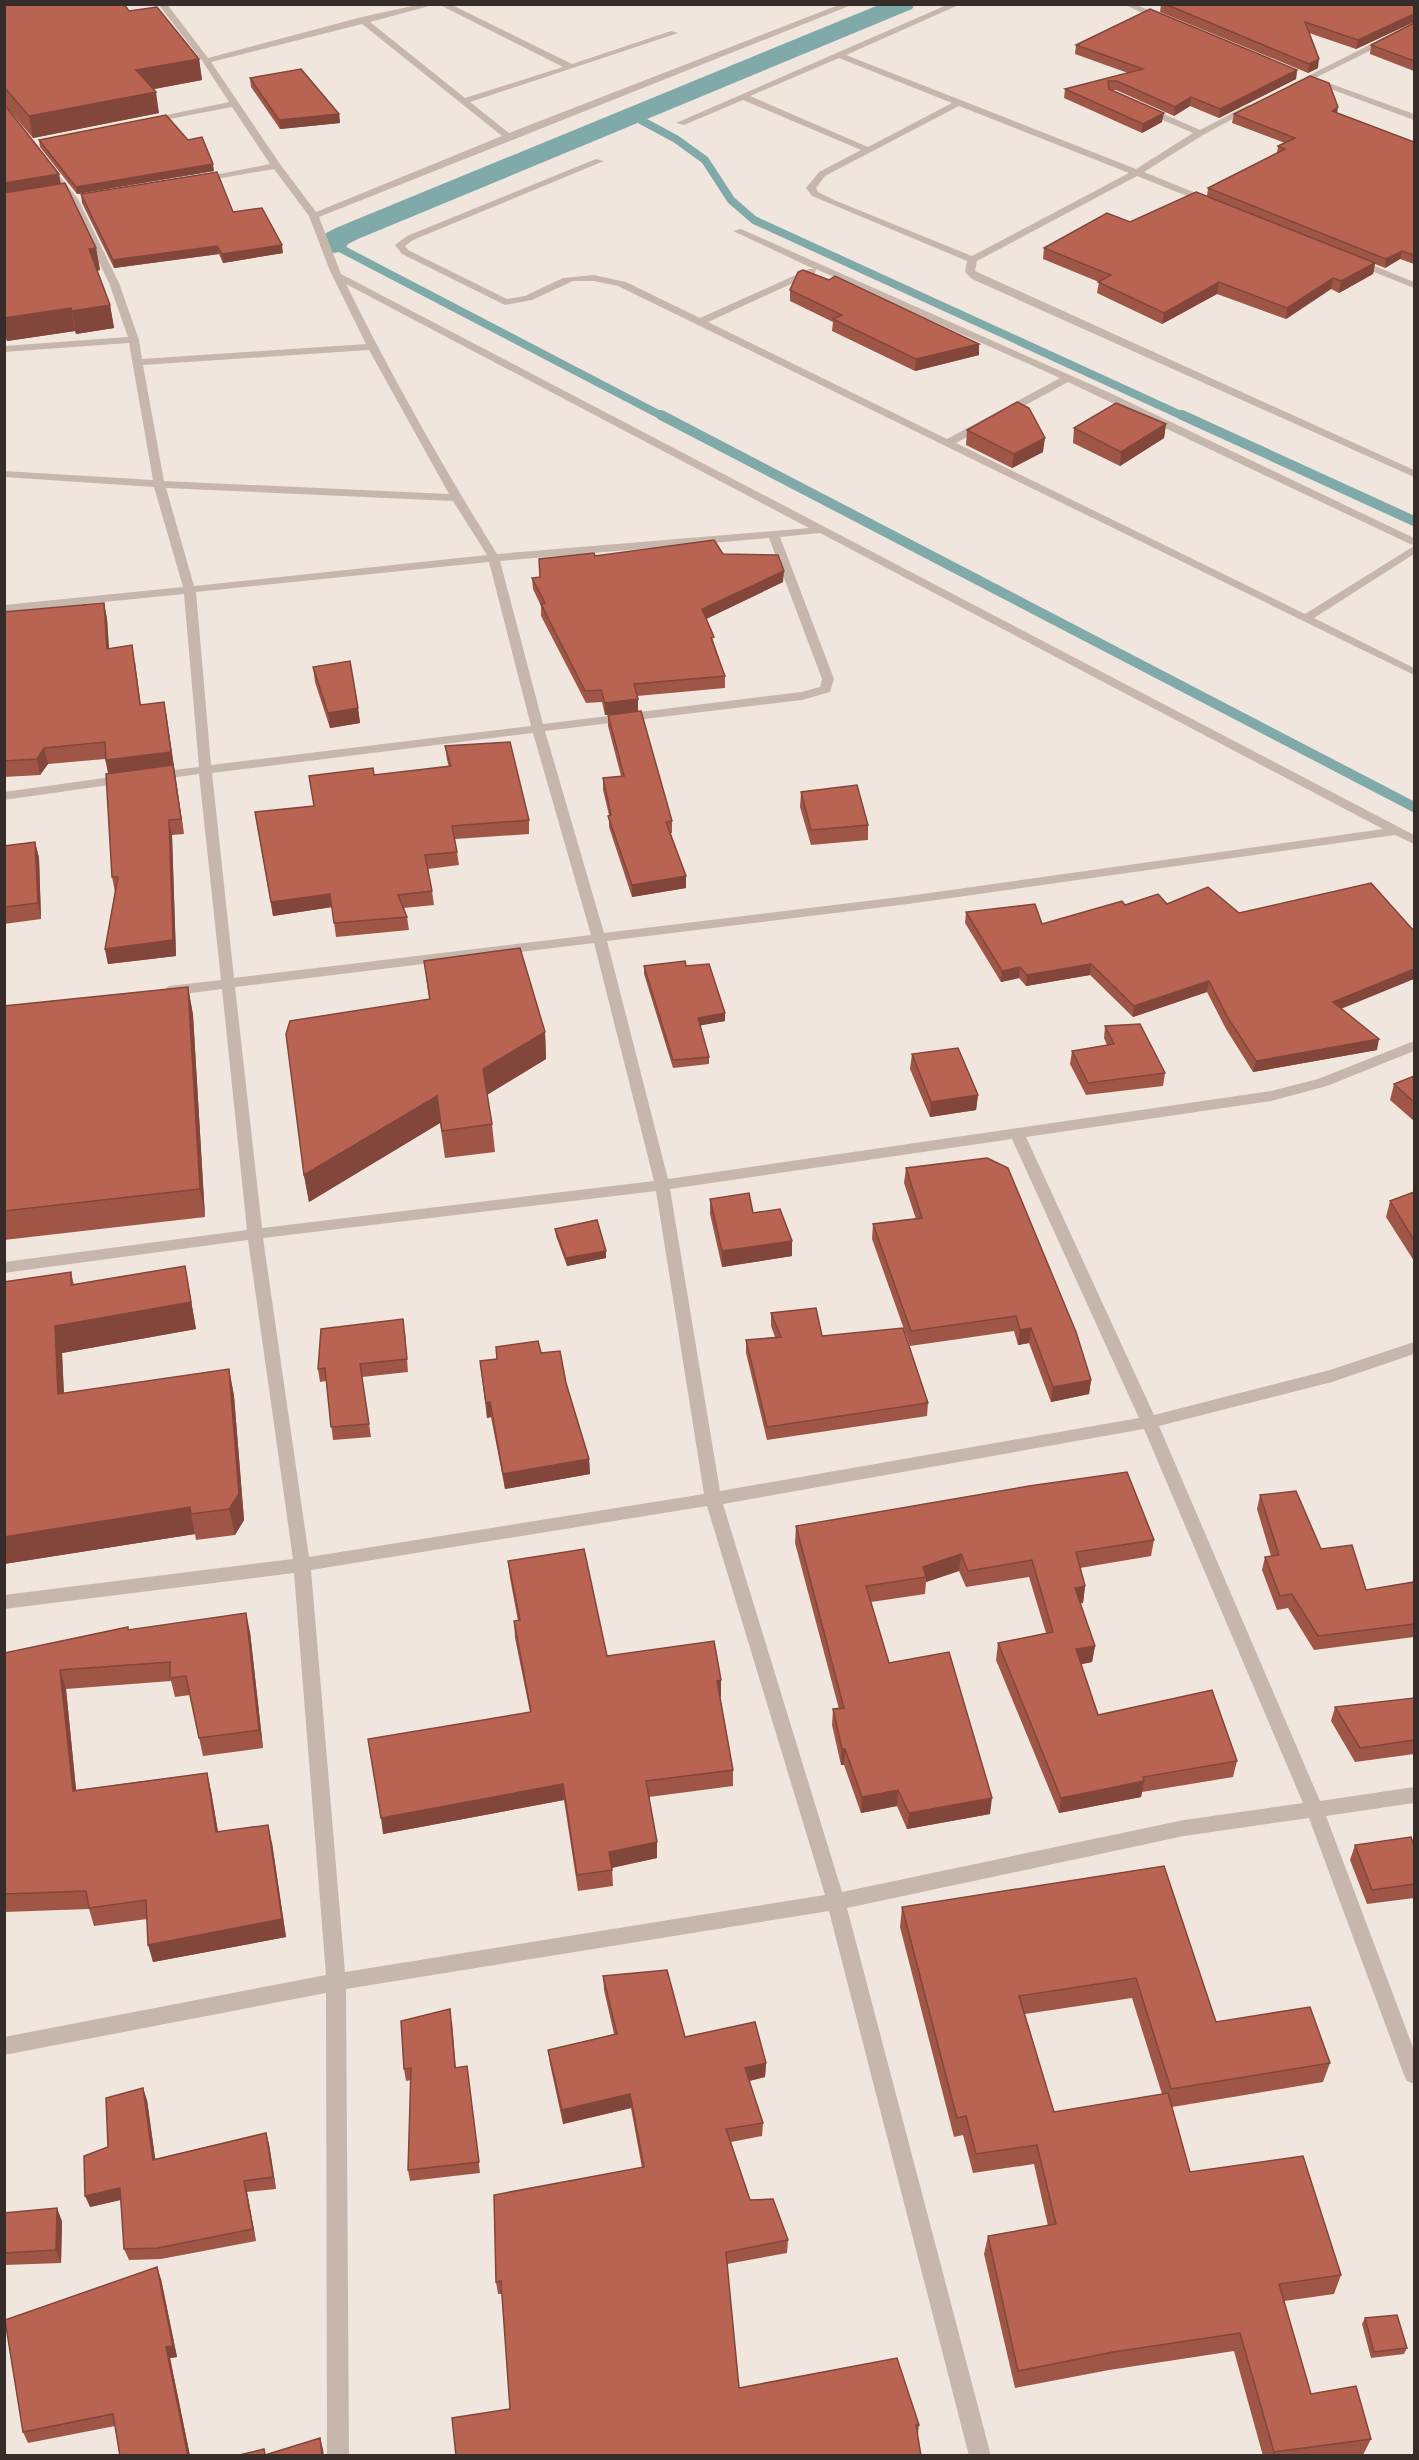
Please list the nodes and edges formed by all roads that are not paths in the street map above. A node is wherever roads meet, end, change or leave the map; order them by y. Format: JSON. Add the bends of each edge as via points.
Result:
{"nodes":[{"id":1,"x":162,"y":4,"type":"edge"},
{"id":2,"x":433,"y":4,"type":"edge"},
{"id":3,"x":442,"y":4,"type":"edge"},
{"id":4,"x":850,"y":4,"type":"edge"},
{"id":5,"x":957,"y":4,"type":"edge"},
{"id":6,"x":1127,"y":4,"type":"edge"},
{"id":7,"x":362,"y":20,"type":"junction"},
{"id":8,"x":1169,"y":22,"type":"edge"},
{"id":9,"x":1414,"y":26,"type":"edge"},
{"id":10,"x":674,"y":33,"type":"dead end"},
{"id":11,"x":839,"y":55,"type":"junction"},
{"id":12,"x":206,"y":61,"type":"junction"},
{"id":13,"x":571,"y":67,"type":"junction"},
{"id":14,"x":1297,"y":74,"type":"edge"},
{"id":15,"x":1307,"y":78,"type":"junction"},
{"id":16,"x":1288,"y":88,"type":"edge"},
{"id":17,"x":744,"y":97,"type":"junction"},
{"id":18,"x":464,"y":101,"type":"junction"},
{"id":19,"x":960,"y":102,"type":"junction"},
{"id":20,"x":1131,"y":103,"type":"edge"},
{"id":21,"x":1258,"y":103,"type":"edge"},
{"id":22,"x":235,"y":104,"type":"junction"},
{"id":23,"x":1414,"y":117,"type":"edge"},
{"id":24,"x":132,"y":123,"type":"edge"},
{"id":25,"x":681,"y":123,"type":"dead end"},
{"id":26,"x":1200,"y":133,"type":"junction"},
{"id":27,"x":508,"y":137,"type":"junction"},
{"id":28,"x":868,"y":150,"type":"junction"},
{"id":29,"x":599,"y":161,"type":"dead end"},
{"id":30,"x":44,"y":162,"type":"edge"},
{"id":31,"x":276,"y":166,"type":"junction"},
{"id":32,"x":1138,"y":172,"type":"junction"},
{"id":33,"x":186,"y":181,"type":"edge"},
{"id":34,"x":79,"y":198,"type":"junction"},
{"id":35,"x":62,"y":201,"type":"edge"},
{"id":36,"x":1215,"y":204,"type":"edge"},
{"id":37,"x":314,"y":216,"type":"junction"},
{"id":38,"x":738,"y":231,"type":"dead end"},
{"id":39,"x":1348,"y":258,"type":"edge"},
{"id":40,"x":972,"y":260,"type":"junction"},
{"id":41,"x":820,"y":267,"type":"junction"},
{"id":42,"x":338,"y":276,"type":"junction"},
{"id":43,"x":1414,"y":285,"type":"edge"},
{"id":44,"x":700,"y":322,"type":"junction"},
{"id":45,"x":134,"y":340,"type":"junction"},
{"id":46,"x":372,"y":347,"type":"junction"},
{"id":47,"x":4,"y":349,"type":"edge"},
{"id":48,"x":137,"y":362,"type":"junction"},
{"id":49,"x":1066,"y":379,"type":"junction"},
{"id":50,"x":948,"y":443,"type":"junction"},
{"id":51,"x":4,"y":474,"type":"edge"},
{"id":52,"x":1414,"y":474,"type":"edge"},
{"id":53,"x":159,"y":484,"type":"junction"},
{"id":54,"x":457,"y":498,"type":"junction"},
{"id":55,"x":820,"y":530,"type":"junction"},
{"id":56,"x":773,"y":532,"type":"junction"},
{"id":57,"x":1414,"y":542,"type":"edge"},
{"id":58,"x":1414,"y":549,"type":"edge"},
{"id":59,"x":494,"y":558,"type":"junction"},
{"id":60,"x":190,"y":591,"type":"junction"},
{"id":61,"x":4,"y":609,"type":"edge"},
{"id":62,"x":1305,"y":619,"type":"junction"},
{"id":63,"x":1414,"y":672,"type":"edge"},
{"id":64,"x":538,"y":728,"type":"junction"},
{"id":65,"x":205,"y":769,"type":"junction"},
{"id":66,"x":4,"y":796,"type":"edge"},
{"id":67,"x":1397,"y":831,"type":"junction"},
{"id":68,"x":1414,"y":840,"type":"edge"},
{"id":69,"x":599,"y":938,"type":"junction"},
{"id":70,"x":228,"y":984,"type":"junction"},
{"id":71,"x":158,"y":993,"type":"edge"},
{"id":72,"x":1414,"y":1046,"type":"edge"},
{"id":73,"x":1017,"y":1133,"type":"junction"},
{"id":74,"x":662,"y":1185,"type":"junction"},
{"id":75,"x":255,"y":1234,"type":"junction"},
{"id":76,"x":4,"y":1268,"type":"edge"},
{"id":77,"x":1414,"y":1348,"type":"edge"},
{"id":78,"x":1149,"y":1422,"type":"junction"},
{"id":79,"x":713,"y":1499,"type":"junction"},
{"id":80,"x":302,"y":1565,"type":"junction"},
{"id":81,"x":4,"y":1602,"type":"edge"},
{"id":82,"x":1414,"y":1795,"type":"edge"},
{"id":83,"x":1315,"y":1811,"type":"junction"},
{"id":84,"x":836,"y":1902,"type":"junction"},
{"id":85,"x":336,"y":1982,"type":"junction"},
{"id":86,"x":4,"y":2046,"type":"edge"},
{"id":87,"x":1414,"y":2075,"type":"edge"},
{"id":88,"x":338,"y":2456,"type":"edge"},
{"id":89,"x":980,"y":2456,"type":"edge"}],
"edges":[{"from":1,"to":12,"type":"street"},
{"from":2,"to":7,"type":"street"},
{"from":3,"to":13,"type":"street"},
{"from":4,"to":27,"type":"street"},
{"from":5,"to":11,"type":"street"},
{"from":6,"to":8,"type":"street"},
{"from":7,"to":12,"type":"street"},
{"from":7,"to":18,"type":"street"},
{"from":9,"to":15,"type":"street"},
{"from":10,"to":13,"type":"street"},
{"from":11,"to":17,"type":"street"},
{"from":11,"to":19,"type":"street"},
{"from":12,"to":22,"type":"street"},
{"from":13,"to":18,"type":"street"},
{"from":14,"to":15,"type":"street"},
{"from":15,"to":16,"type":"street"},
{"from":15,"to":23,"type":"street"},
{"from":17,"to":25,"type":"street"},
{"from":17,"to":28,"type":"street"},
{"from":18,"to":27,"type":"street"},
{"from":19,"to":28,"type":"street"},
{"from":19,"to":32,"type":"street"},
{"from":20,"to":26,"type":"street"},
{"from":21,"to":26,"type":"street"},
{"from":22,"to":24,"type":"street"},
{"from":22,"to":31,"type":"street"},
{"from":26,"to":32,"type":"street"},
{"from":27,"to":37,"type":"street"},
{"from":28,"to":40,"type":"street","via":[[822,174],[811,188],[815,194]]},
{"from":29,"to":44,"type":"street","via":[[400,245],[405,252],[505,302],[523,300],[568,279],[607,280]]},
{"from":30,"to":34,"type":"street"},
{"from":31,"to":33,"type":"street"},
{"from":31,"to":37,"type":"street"},
{"from":32,"to":36,"type":"street"},
{"from":32,"to":40,"type":"street"},
{"from":34,"to":35,"type":"street"},
{"from":34,"to":45,"type":"street"},
{"from":37,"to":42,"type":"street"},
{"from":38,"to":41,"type":"street"},
{"from":39,"to":43,"type":"street"},
{"from":40,"to":52,"type":"street","via":[[970,272],[975,277]]},
{"from":41,"to":44,"type":"street"},
{"from":41,"to":49,"type":"street"},
{"from":42,"to":46,"type":"street"},
{"from":42,"to":55,"type":"street"},
{"from":44,"to":50,"type":"street"},
{"from":45,"to":47,"type":"street"},
{"from":45,"to":48,"type":"street"},
{"from":46,"to":48,"type":"street"},
{"from":46,"to":54,"type":"street"},
{"from":48,"to":53,"type":"street"},
{"from":49,"to":50,"type":"street"},
{"from":49,"to":57,"type":"street"},
{"from":50,"to":62,"type":"street"},
{"from":51,"to":53,"type":"street"},
{"from":53,"to":54,"type":"street"},
{"from":53,"to":60,"type":"street"},
{"from":54,"to":59,"type":"street"},
{"from":55,"to":56,"type":"street"},
{"from":55,"to":67,"type":"street"},
{"from":56,"to":59,"type":"street"},
{"from":56,"to":64,"type":"street","via":[[828,679],[826,688],[802,696]]},
{"from":58,"to":62,"type":"street"},
{"from":59,"to":60,"type":"street"},
{"from":59,"to":64,"type":"street"},
{"from":60,"to":61,"type":"street"},
{"from":60,"to":65,"type":"street"},
{"from":62,"to":63,"type":"street"},
{"from":64,"to":65,"type":"street"},
{"from":64,"to":69,"type":"street"},
{"from":65,"to":66,"type":"street"},
{"from":65,"to":70,"type":"street"},
{"from":67,"to":68,"type":"street"},
{"from":67,"to":69,"type":"street","via":[[908,900]]},
{"from":69,"to":70,"type":"street"},
{"from":69,"to":74,"type":"street"},
{"from":70,"to":71,"type":"street"},
{"from":70,"to":75,"type":"street"},
{"from":72,"to":73,"type":"street","via":[[1322,1083],[1271,1096]]},
{"from":73,"to":74,"type":"street"},
{"from":73,"to":78,"type":"street"},
{"from":74,"to":75,"type":"street"},
{"from":74,"to":79,"type":"street"},
{"from":75,"to":76,"type":"street"},
{"from":75,"to":80,"type":"street"},
{"from":77,"to":78,"type":"street","via":[[1332,1376]]},
{"from":78,"to":79,"type":"street"},
{"from":78,"to":83,"type":"street"},
{"from":79,"to":80,"type":"street"},
{"from":79,"to":84,"type":"street"},
{"from":80,"to":81,"type":"street"},
{"from":80,"to":85,"type":"street"},
{"from":82,"to":83,"type":"street"},
{"from":83,"to":84,"type":"street","via":[[1184,1828]]},
{"from":83,"to":87,"type":"street"},
{"from":84,"to":85,"type":"street"},
{"from":84,"to":89,"type":"street"},
{"from":85,"to":86,"type":"street"},
{"from":85,"to":88,"type":"street"}]}
